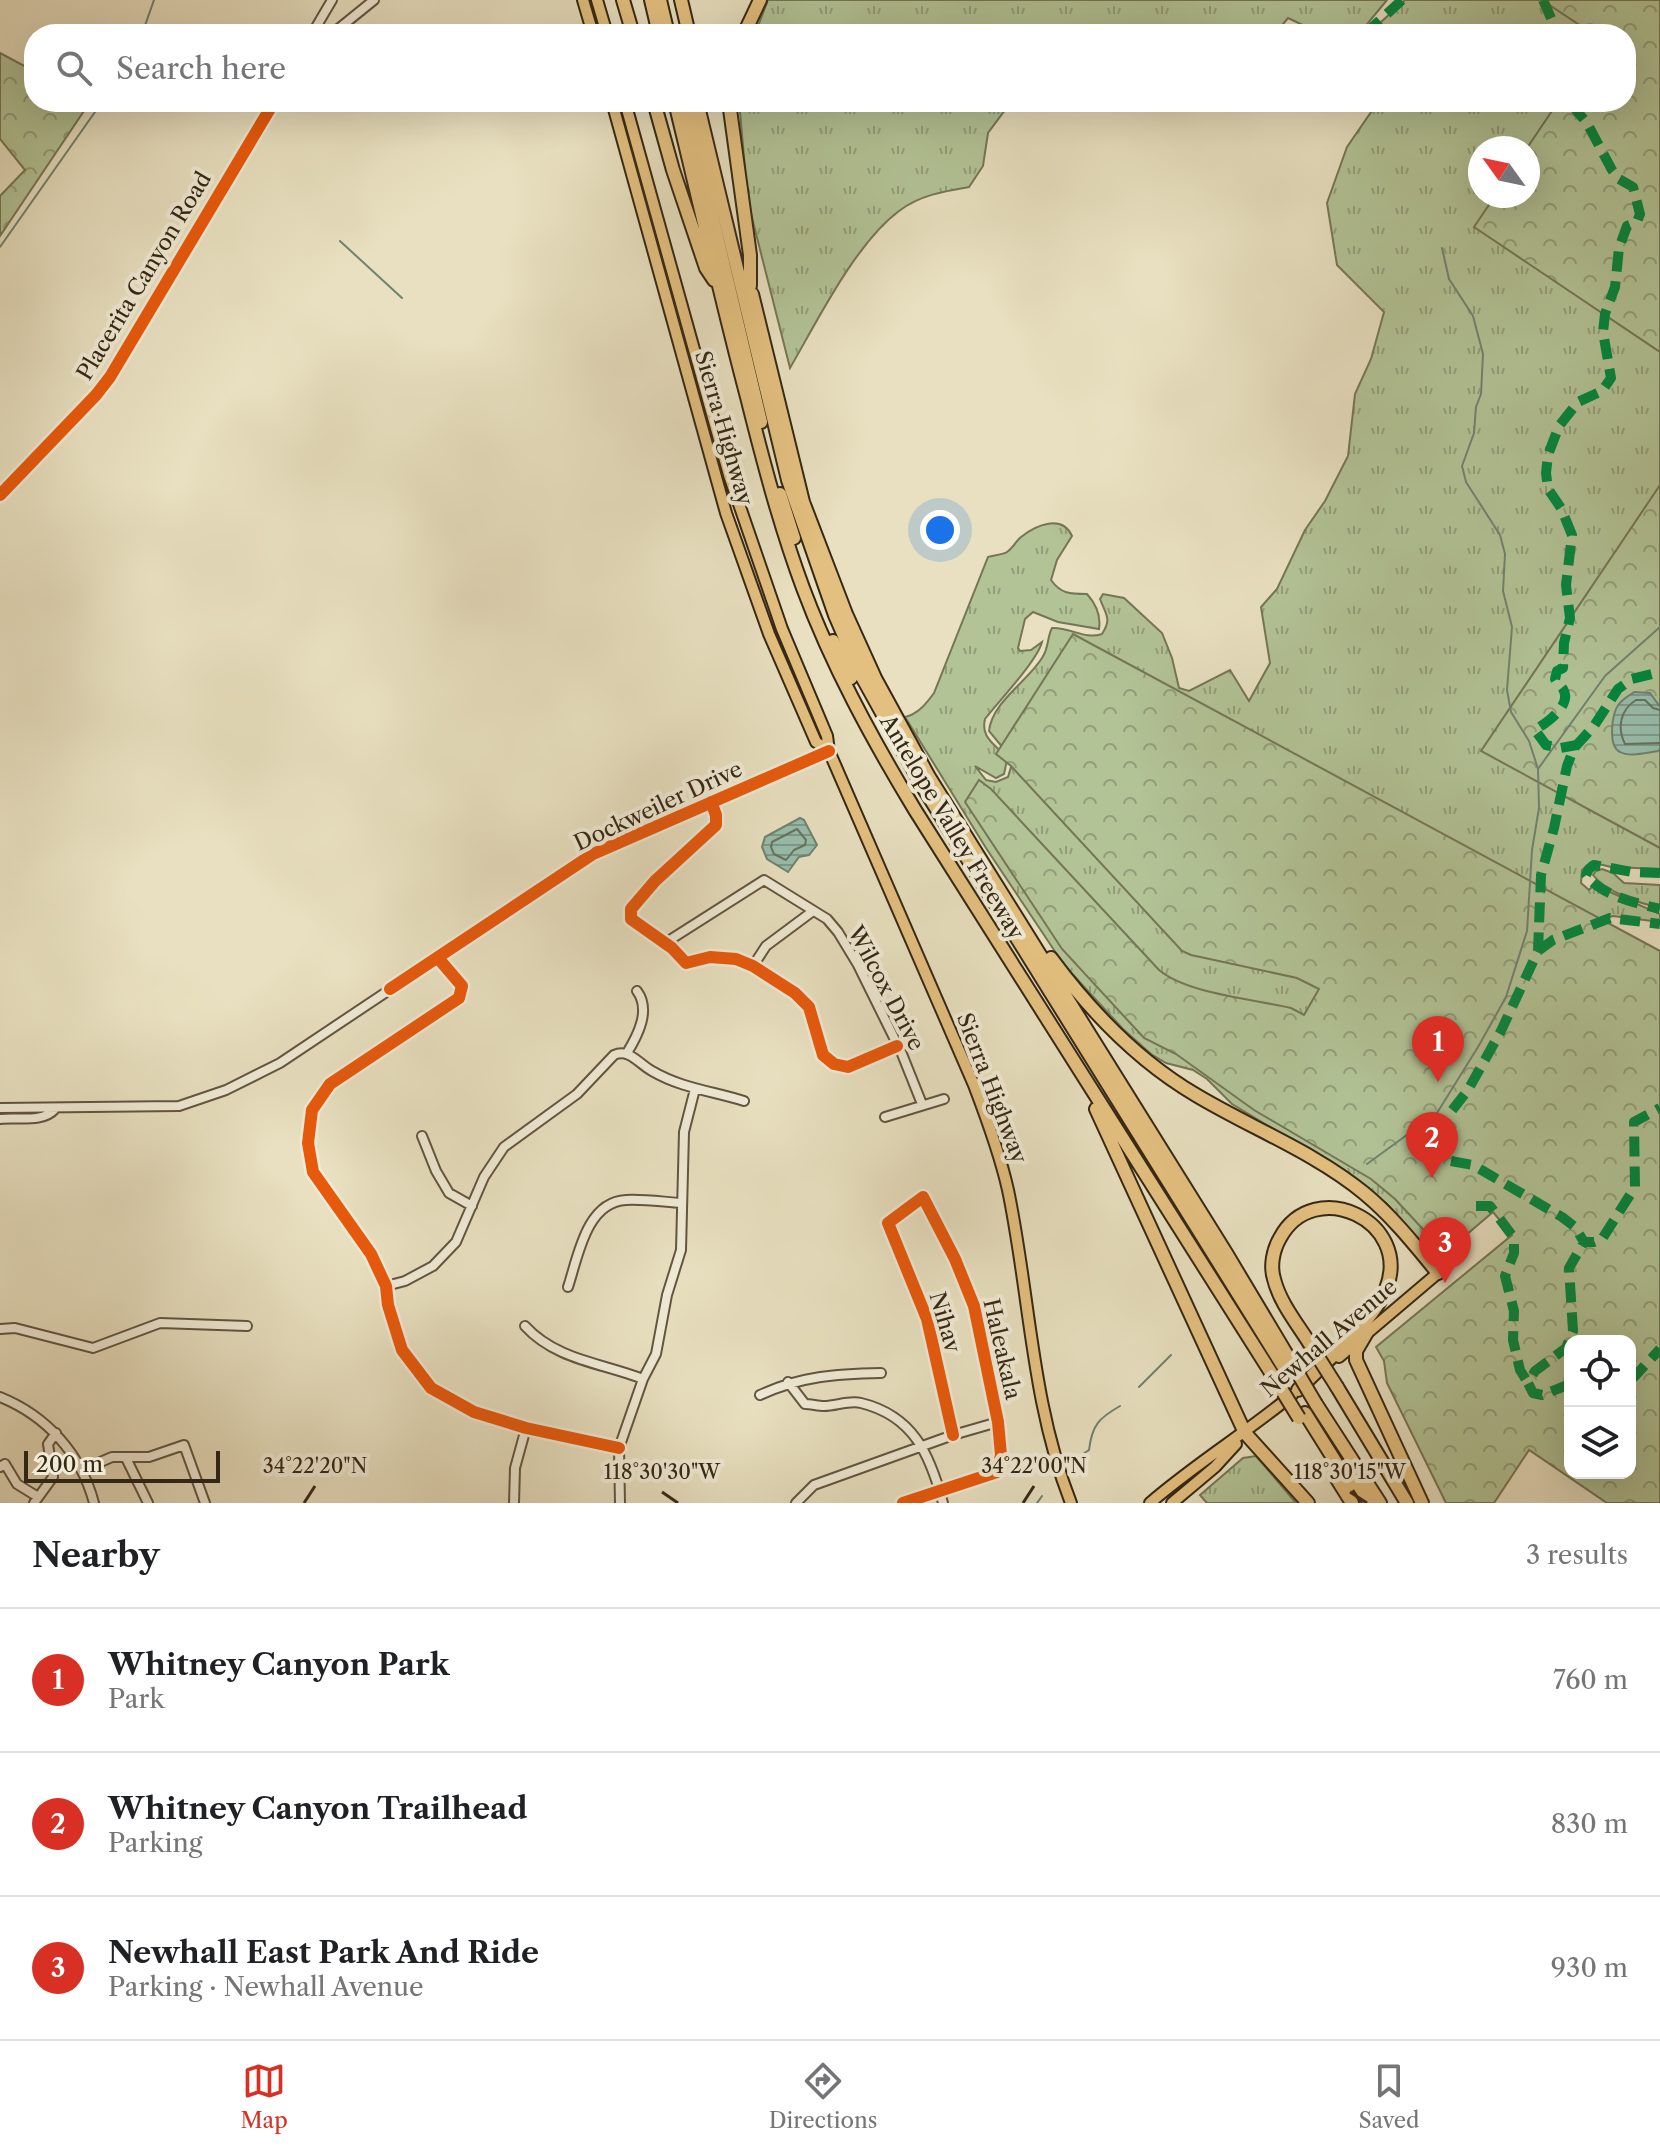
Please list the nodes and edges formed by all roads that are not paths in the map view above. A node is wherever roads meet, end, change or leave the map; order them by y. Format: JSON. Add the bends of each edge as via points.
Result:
{"nodes":[{"id":1,"x":332,"y":0,"type":"edge"},
{"id":2,"x":374,"y":0,"type":"edge"},
{"id":3,"x":583,"y":0,"type":"edge"},
{"id":4,"x":597,"y":0,"type":"edge"},
{"id":5,"x":623,"y":0,"type":"edge"},
{"id":6,"x":651,"y":0,"type":"edge"},
{"id":7,"x":660,"y":0,"type":"edge"},
{"id":8,"x":672,"y":0,"type":"edge"},
{"id":9,"x":681,"y":0,"type":"edge"},
{"id":10,"x":760,"y":0,"type":"edge"},
{"id":11,"x":323,"y":15,"type":"junction"},
{"id":12,"x":318,"y":24,"type":"edge"},
{"id":13,"x":330,"y":24,"type":"edge"},
{"id":14,"x":344,"y":24,"type":"edge"},
{"id":15,"x":590,"y":24,"type":"edge"},
{"id":16,"x":604,"y":24,"type":"edge"},
{"id":17,"x":630,"y":24,"type":"edge"},
{"id":18,"x":657,"y":24,"type":"edge"},
{"id":19,"x":666,"y":24,"type":"edge"},
{"id":20,"x":678,"y":24,"type":"edge"},
{"id":21,"x":687,"y":24,"type":"edge"},
{"id":22,"x":749,"y":24,"type":"edge"},
{"id":23,"x":268,"y":112,"type":"edge"},
{"id":24,"x":615,"y":112,"type":"edge"},
{"id":25,"x":628,"y":112,"type":"edge"},
{"id":26,"x":657,"y":112,"type":"edge"},
{"id":27,"x":677,"y":112,"type":"edge"},
{"id":28,"x":687,"y":112,"type":"edge"},
{"id":29,"x":699,"y":112,"type":"edge"},
{"id":30,"x":708,"y":112,"type":"edge"},
{"id":31,"x":730,"y":112,"type":"edge"},
{"id":32,"x":750,"y":286,"type":"junction"},
{"id":33,"x":719,"y":289,"type":"junction"},
{"id":34,"x":0,"y":495,"type":"edge"},
{"id":35,"x":841,"y":666,"type":"junction"},
{"id":36,"x":868,"y":677,"type":"junction"},
{"id":37,"x":888,"y":737,"type":"junction"},
{"id":38,"x":829,"y":751,"type":"junction"},
{"id":39,"x":711,"y":802,"type":"junction"},
{"id":40,"x":813,"y":911,"type":"junction"},
{"id":41,"x":1032,"y":941,"type":"junction"},
{"id":42,"x":665,"y":943,"type":"junction"},
{"id":43,"x":438,"y":958,"type":"junction"},
{"id":44,"x":753,"y":966,"type":"junction"},
{"id":45,"x":637,"y":991,"type":"dead end"},
{"id":46,"x":897,"y":1046,"type":"junction"},
{"id":47,"x":627,"y":1053,"type":"junction"},
{"id":48,"x":1075,"y":1063,"type":"junction"},
{"id":49,"x":695,"y":1089,"type":"junction"},
{"id":50,"x":944,"y":1099,"type":"dead end"},
{"id":51,"x":744,"y":1101,"type":"dead end"},
{"id":52,"x":922,"y":1104,"type":"junction"},
{"id":53,"x":0,"y":1108,"type":"edge"},
{"id":54,"x":55,"y":1109,"type":"junction"},
{"id":55,"x":885,"y":1117,"type":"dead end"},
{"id":56,"x":0,"y":1119,"type":"edge"},
{"id":57,"x":422,"y":1136,"type":"dead end"},
{"id":58,"x":923,"y":1197,"type":"joint"},
{"id":59,"x":682,"y":1203,"type":"junction"},
{"id":60,"x":472,"y":1206,"type":"junction"},
{"id":61,"x":1438,"y":1273,"type":"joint"},
{"id":62,"x":386,"y":1286,"type":"junction"},
{"id":63,"x":568,"y":1287,"type":"dead end"},
{"id":64,"x":247,"y":1326,"type":"dead end"},
{"id":65,"x":525,"y":1326,"type":"dead end"},
{"id":66,"x":0,"y":1329,"type":"edge"},
{"id":67,"x":1366,"y":1334,"type":"junction"},
{"id":68,"x":881,"y":1373,"type":"dead end"},
{"id":69,"x":1284,"y":1373,"type":"junction"},
{"id":70,"x":643,"y":1379,"type":"junction"},
{"id":71,"x":788,"y":1382,"type":"junction"},
{"id":72,"x":1298,"y":1390,"type":"junction"},
{"id":73,"x":760,"y":1395,"type":"dead end"},
{"id":74,"x":0,"y":1397,"type":"edge"},
{"id":75,"x":1308,"y":1411,"type":"junction"},
{"id":76,"x":998,"y":1422,"type":"junction"},
{"id":77,"x":526,"y":1428,"type":"junction"},
{"id":78,"x":56,"y":1433,"type":"junction"},
{"id":79,"x":1245,"y":1433,"type":"junction"},
{"id":80,"x":953,"y":1435,"type":"junction"},
{"id":81,"x":921,"y":1446,"type":"junction"},
{"id":82,"x":619,"y":1448,"type":"junction"},
{"id":83,"x":126,"y":1458,"type":"junction"},
{"id":84,"x":0,"y":1467,"type":"edge"},
{"id":85,"x":82,"y":1470,"type":"junction"},
{"id":86,"x":940,"y":1491,"type":"junction"},
{"id":87,"x":36,"y":1500,"type":"edge"},
{"id":88,"x":94,"y":1503,"type":"edge"},
{"id":89,"x":148,"y":1503,"type":"edge"},
{"id":90,"x":205,"y":1503,"type":"edge"},
{"id":91,"x":514,"y":1503,"type":"edge"},
{"id":92,"x":620,"y":1503,"type":"edge"},
{"id":93,"x":796,"y":1503,"type":"edge"},
{"id":94,"x":903,"y":1503,"type":"edge"},
{"id":95,"x":943,"y":1503,"type":"edge"},
{"id":96,"x":1071,"y":1503,"type":"edge"},
{"id":97,"x":1150,"y":1503,"type":"edge"},
{"id":98,"x":1172,"y":1503,"type":"edge"},
{"id":99,"x":1308,"y":1503,"type":"edge"},
{"id":100,"x":1352,"y":1503,"type":"edge"},
{"id":101,"x":1361,"y":1503,"type":"edge"},
{"id":102,"x":1370,"y":1503,"type":"edge"},
{"id":103,"x":1380,"y":1503,"type":"edge"},
{"id":104,"x":1407,"y":1503,"type":"edge"},
{"id":105,"x":1422,"y":1503,"type":"edge"}],
"edges":[{"from":1,"to":11,"type":"street"},
{"from":2,"to":14,"type":"street"},
{"from":3,"to":15,"type":"main road"},
{"from":4,"to":16,"type":"main road"},
{"from":5,"to":17,"type":"highway"},
{"from":6,"to":18,"type":"highway"},
{"from":7,"to":19,"type":"highway"},
{"from":8,"to":20,"type":"highway"},
{"from":9,"to":21,"type":"highway"},
{"from":10,"to":22,"type":"highway"},
{"from":11,"to":12,"type":"street"},
{"from":11,"to":13,"type":"street"},
{"from":23,"to":34,"type":"street","name":"Placerita Canyon Road","via":[[110,377]]},
{"from":24,"to":38,"type":"main road","name":"Sierra Highway","via":[[726,513],[797,699],[816,742]]},
{"from":25,"to":38,"type":"main road","name":"Sierra Highway","via":[[729,475]]},
{"from":26,"to":33,"type":"highway","via":[[706,268]]},
{"from":27,"to":33,"type":"highway","name":"Antelope Valley Freeway"},
{"from":28,"to":35,"type":"highway","via":[[775,476]]},
{"from":29,"to":36,"type":"highway","via":[[788,480],[835,615]]},
{"from":30,"to":32,"type":"highway","name":"Antelope Valley Freeway"},
{"from":31,"to":32,"type":"highway"},
{"from":32,"to":36,"type":"highway","name":"Antelope Valley Freeway","via":[[803,502]]},
{"from":33,"to":35,"type":"highway","name":"Antelope Valley Freeway","via":[[777,516],[804,591]]},
{"from":35,"to":37,"type":"highway","name":"Antelope Valley Freeway"},
{"from":36,"to":37,"type":"highway","name":"Antelope Valley Freeway"},
{"from":37,"to":41,"type":"highway","name":"Antelope Valley Freeway"},
{"from":37,"to":48,"type":"highway","name":"Antelope Valley Freeway"},
{"from":37,"to":69,"type":"highway"},
{"from":38,"to":39,"type":"street","name":"Dockweiler Drive"},
{"from":38,"to":96,"type":"main road","name":"Sierra Highway","via":[[992,1133],[1008,1190],[1043,1412]]},
{"from":39,"to":42,"type":"street","via":[[716,825],[678,856],[631,909],[631,919]]},
{"from":39,"to":43,"type":"street","name":"Dockweiler Drive","via":[[593,854]]},
{"from":40,"to":42,"type":"street","name":"Wilcox Drive","via":[[759,881]]},
{"from":40,"to":44,"type":"street","via":[[766,946]]},
{"from":40,"to":46,"type":"street","name":"Wilcox Drive","via":[[838,932]]},
{"from":41,"to":61,"type":"highway","via":[[1139,1054],[1195,1095],[1355,1186],[1398,1225]]},
{"from":41,"to":69,"type":"highway","name":"Antelope Valley Freeway","via":[[1226,1253]]},
{"from":42,"to":44,"type":"street","via":[[689,963],[715,957]]},
{"from":43,"to":54,"type":"street","name":"Dockweiler Drive","via":[[280,1063],[226,1090],[179,1106]]},
{"from":43,"to":62,"type":"street","via":[[462,986],[459,998],[330,1084],[312,1110],[308,1143],[313,1172],[371,1254]]},
{"from":44,"to":46,"type":"street","via":[[806,1002],[823,1055],[834,1064],[848,1067]]},
{"from":45,"to":47,"type":"street","via":[[645,1009]]},
{"from":46,"to":52,"type":"street","name":"Wilcox Drive"},
{"from":47,"to":49,"type":"street","via":[[673,1082]]},
{"from":47,"to":60,"type":"street","via":[[614,1055],[577,1094],[504,1147]]},
{"from":48,"to":69,"type":"highway","name":"Antelope Valley Freeway"},
{"from":48,"to":79,"type":"highway"},
{"from":49,"to":51,"type":"street"},
{"from":49,"to":59,"type":"street","via":[[684,1132]]},
{"from":50,"to":52,"type":"street"},
{"from":52,"to":55,"type":"street"},
{"from":53,"to":54,"type":"street","name":"Dockweiler Drive"},
{"from":54,"to":56,"type":"street","via":[[41,1117]]},
{"from":57,"to":60,"type":"street","via":[[449,1193]]},
{"from":58,"to":76,"type":"street","name":"Haleakala","via":[[974,1306]]},
{"from":58,"to":80,"type":"street","name":"Nihav","via":[[888,1223],[927,1319]]},
{"from":59,"to":63,"type":"street","via":[[627,1199],[605,1207],[589,1226]]},
{"from":59,"to":70,"type":"street","via":[[681,1250],[656,1354]]},
{"from":60,"to":62,"type":"street","via":[[456,1242],[433,1266]]},
{"from":61,"to":67,"type":"main road","name":"Newhall Avenue"},
{"from":62,"to":77,"type":"street","via":[[402,1350],[431,1388],[474,1412]]},
{"from":64,"to":66,"type":"street","via":[[160,1323],[93,1348]]},
{"from":65,"to":70,"type":"street","via":[[557,1351]]},
{"from":67,"to":72,"type":"main road","name":"Newhall Avenue"},
{"from":67,"to":105,"type":"highway","via":[[1356,1360]]},
{"from":68,"to":71,"type":"street"},
{"from":69,"to":75,"type":"highway","name":"Antelope Valley Freeway","bridge":true},
{"from":69,"to":75,"type":"highway","name":"Antelope Valley Freeway","bridge":true},
{"from":70,"to":82,"type":"street"},
{"from":71,"to":73,"type":"street"},
{"from":71,"to":81,"type":"street","via":[[805,1404],[858,1402],[881,1411],[909,1426]]},
{"from":72,"to":79,"type":"main road","name":"Newhall Avenue"},
{"from":72,"to":104,"type":"highway","bridge":true,"via":[[1368,1316],[1390,1277],[1387,1246],[1376,1228],[1340,1208],[1319,1209],[1284,1231],[1273,1259],[1274,1280],[1313,1349],[1337,1387]]},
{"from":74,"to":78,"type":"street"},
{"from":75,"to":100,"type":"highway","name":"Antelope Valley Freeway"},
{"from":75,"to":101,"type":"highway"},
{"from":75,"to":102,"type":"highway"},
{"from":75,"to":103,"type":"highway","name":"Antelope Valley Freeway"},
{"from":76,"to":80,"type":"street"},
{"from":76,"to":86,"type":"street","name":"Haleakala","via":[[997,1472]]},
{"from":77,"to":82,"type":"street"},
{"from":77,"to":91,"type":"street","via":[[515,1468]]},
{"from":78,"to":85,"type":"street"},
{"from":78,"to":87,"type":"street","via":[[48,1444],[53,1477]]},
{"from":79,"to":97,"type":"main road","name":"Newhall Avenue","via":[[1188,1470]]},
{"from":79,"to":98,"type":"main road","name":"Newhall Avenue"},
{"from":79,"to":99,"type":"highway"},
{"from":80,"to":81,"type":"street"},
{"from":81,"to":86,"type":"street"},
{"from":81,"to":93,"type":"street","via":[[814,1485]]},
{"from":82,"to":92,"type":"street"},
{"from":83,"to":85,"type":"street","via":[[112,1457]]},
{"from":83,"to":89,"type":"street"},
{"from":83,"to":90,"type":"street","via":[[149,1457],[184,1445]]},
{"from":84,"to":87,"type":"street","via":[[5,1464]]},
{"from":85,"to":88,"type":"street"},
{"from":86,"to":94,"type":"street"},
{"from":86,"to":95,"type":"street"}]}
